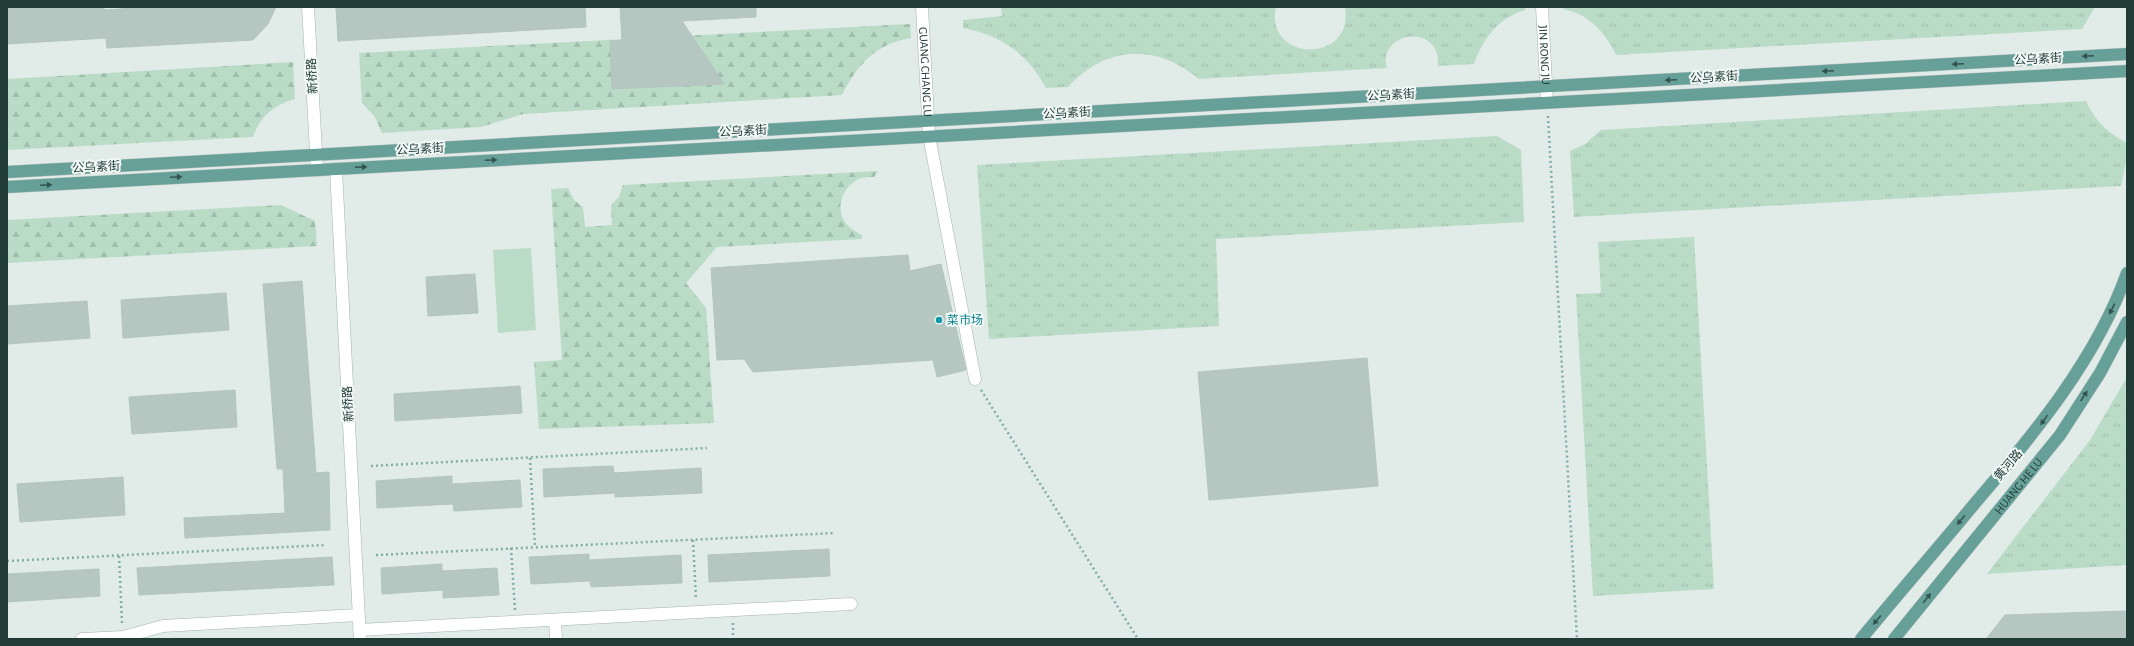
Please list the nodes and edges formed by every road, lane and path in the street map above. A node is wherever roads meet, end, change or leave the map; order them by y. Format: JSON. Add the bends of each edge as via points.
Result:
{"nodes":[{"id":1,"x":308,"y":7,"type":"edge"},
{"id":2,"x":922,"y":7,"type":"edge"},
{"id":3,"x":1542,"y":7,"type":"edge"},
{"id":4,"x":2127,"y":54,"type":"edge"},
{"id":5,"x":2127,"y":71,"type":"edge"},
{"id":6,"x":1546,"y":86,"type":"junction"},
{"id":7,"x":1547,"y":102,"type":"junction"},
{"id":8,"x":929,"y":121,"type":"junction"},
{"id":9,"x":930,"y":136,"type":"junction"},
{"id":10,"x":316,"y":155,"type":"junction"},
{"id":11,"x":336,"y":169,"type":"junction"},
{"id":12,"x":317,"y":170,"type":"junction"},
{"id":13,"x":7,"y":172,"type":"edge"},
{"id":14,"x":7,"y":187,"type":"edge"},
{"id":15,"x":2127,"y":273,"type":"edge"},
{"id":16,"x":2127,"y":322,"type":"edge"},
{"id":17,"x":975,"y":379,"type":"joint"},
{"id":18,"x":707,"y":448,"type":"dead end"},
{"id":19,"x":530,"y":458,"type":"junction"},
{"id":20,"x":371,"y":466,"type":"dead end"},
{"id":21,"x":834,"y":533,"type":"dead end"},
{"id":22,"x":693,"y":540,"type":"junction"},
{"id":23,"x":325,"y":545,"type":"dead end"},
{"id":24,"x":535,"y":547,"type":"junction"},
{"id":25,"x":511,"y":548,"type":"junction"},
{"id":26,"x":376,"y":555,"type":"dead end"},
{"id":27,"x":119,"y":556,"type":"junction"},
{"id":28,"x":7,"y":561,"type":"edge"},
{"id":29,"x":851,"y":604,"type":"dead end"},
{"id":30,"x":697,"y":612,"type":"junction"},
{"id":31,"x":358,"y":615,"type":"junction"},
{"id":32,"x":555,"y":620,"type":"junction"},
{"id":33,"x":516,"y":622,"type":"junction"},
{"id":34,"x":360,"y":635,"type":"edge"},
{"id":35,"x":123,"y":637,"type":"junction"},
{"id":36,"x":82,"y":639,"type":"edge"},
{"id":37,"x":556,"y":639,"type":"edge"},
{"id":38,"x":1138,"y":639,"type":"edge"},
{"id":39,"x":1577,"y":639,"type":"edge"},
{"id":40,"x":1861,"y":639,"type":"edge"},
{"id":41,"x":1894,"y":639,"type":"edge"}],
"edges":[{"from":1,"to":10,"type":"street","name":"新桥路"},
{"from":2,"to":8,"type":"street","name":"GUANG CHANG LU"},
{"from":3,"to":6,"type":"street","name":"JIN RONG JU"},
{"from":4,"to":6,"type":"main road","name":"公乌素街","one_way":true},
{"from":5,"to":7,"type":"main road","name":"公乌素街"},
{"from":6,"to":7,"type":"street","name":"JIN RONG JU"},
{"from":6,"to":8,"type":"main road","name":"公乌素街"},
{"from":7,"to":9,"type":"main road","name":"公乌素街"},
{"from":7,"to":39,"type":"path"},
{"from":8,"to":9,"type":"street","name":"GUANG CHANG LU"},
{"from":8,"to":10,"type":"main road","name":"公乌素街"},
{"from":11,"to":9,"type":"main road","name":"公乌素街","one_way":true},
{"from":9,"to":17,"type":"street","name":"GUANG CHANG LU"},
{"from":10,"to":12,"type":"street","name":"新桥路"},
{"from":10,"to":13,"type":"main road","name":"公乌素街"},
{"from":11,"to":12,"type":"main road","name":"公乌素街"},
{"from":11,"to":31,"type":"street","name":"新桥路"},
{"from":14,"to":12,"type":"main road","name":"公乌素街","one_way":true},
{"from":15,"to":40,"type":"main road","name":"黄河路","one_way":true,"via":[[2104,326],[2034,434]]},
{"from":41,"to":16,"type":"main road","name":"HUANG HE LU","one_way":true,"via":[[2060,434],[2100,372]]},
{"from":17,"to":38,"type":"path"},
{"from":18,"to":19,"type":"path"},
{"from":19,"to":20,"type":"path"},
{"from":19,"to":24,"type":"path"},
{"from":21,"to":22,"type":"path"},
{"from":22,"to":24,"type":"path"},
{"from":22,"to":30,"type":"path"},
{"from":23,"to":27,"type":"path"},
{"from":24,"to":25,"type":"path"},
{"from":25,"to":26,"type":"path"},
{"from":25,"to":33,"type":"path"},
{"from":27,"to":28,"type":"path"},
{"from":27,"to":35,"type":"path"},
{"from":29,"to":30,"type":"street"},
{"from":30,"to":32,"type":"street"},
{"from":31,"to":34,"type":"street","name":"新桥路"},
{"from":31,"to":35,"type":"street","via":[[163,626]]},
{"from":32,"to":33,"type":"street"},
{"from":32,"to":37,"type":"street"},
{"from":33,"to":34,"type":"street"},
{"from":35,"to":36,"type":"street"}]}
